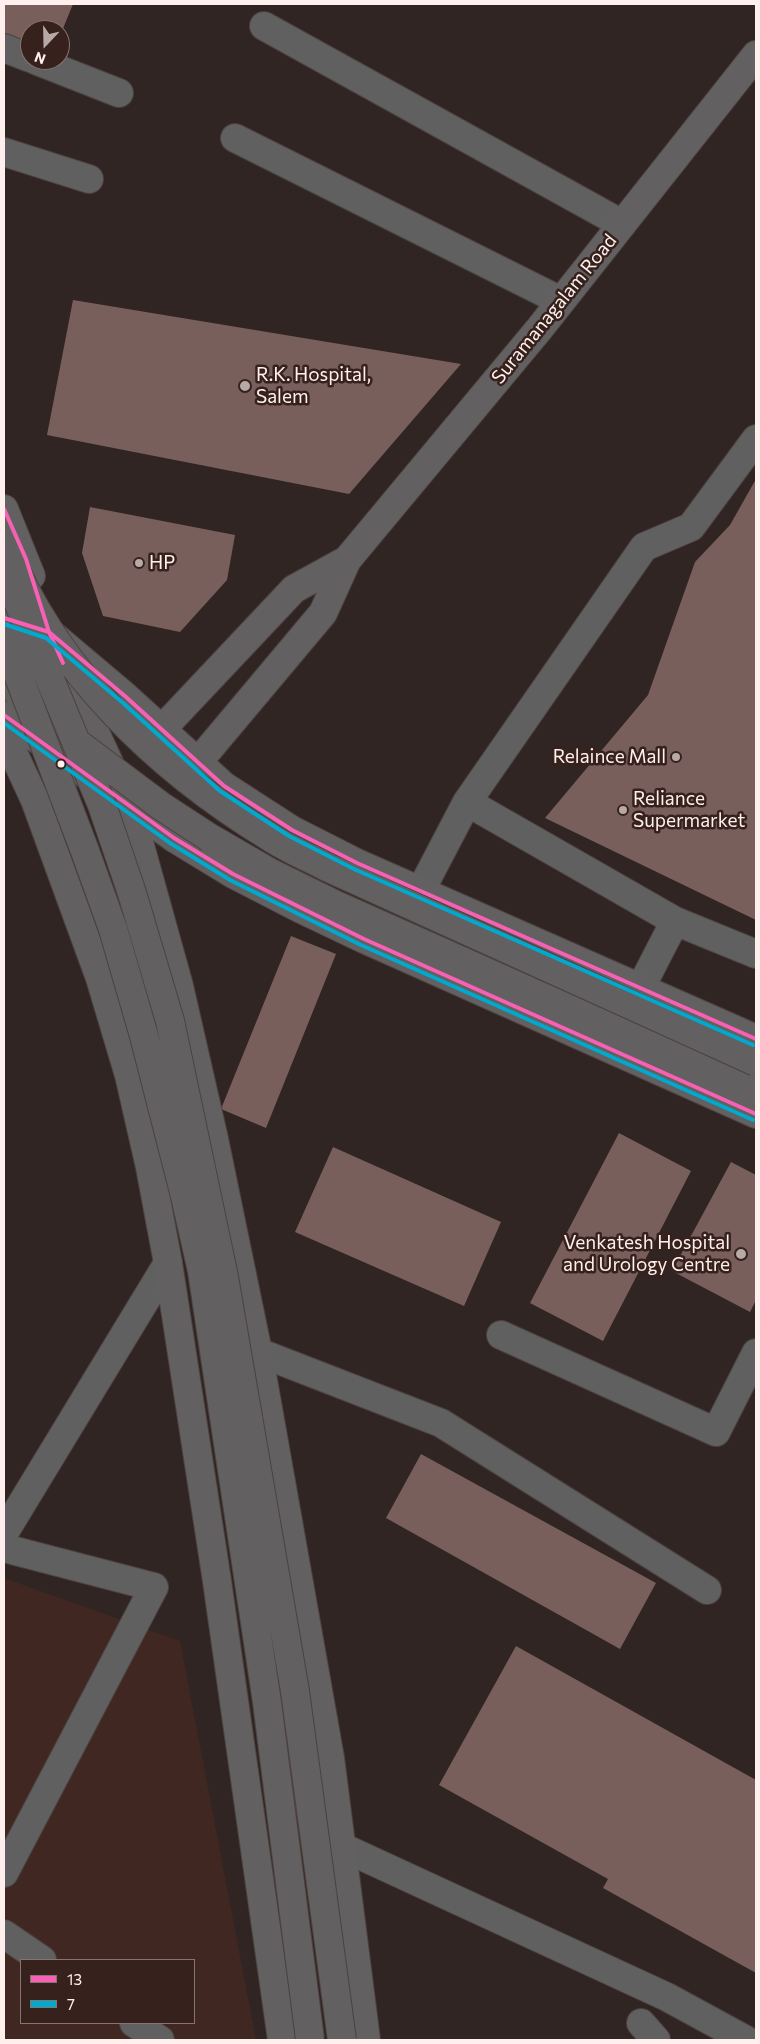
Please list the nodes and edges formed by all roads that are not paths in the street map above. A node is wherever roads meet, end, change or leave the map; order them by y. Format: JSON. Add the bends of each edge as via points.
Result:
{"nodes":[{"id":1,"x":264,"y":26,"type":"dead end"},
{"id":2,"x":4,"y":48,"type":"edge"},
{"id":3,"x":20,"y":54,"type":"edge"},
{"id":4,"x":756,"y":54,"type":"edge"},
{"id":5,"x":61,"y":70,"type":"edge"},
{"id":6,"x":119,"y":92,"type":"dead end"},
{"id":7,"x":235,"y":138,"type":"dead end"},
{"id":8,"x":4,"y":152,"type":"edge"},
{"id":9,"x":89,"y":179,"type":"dead end"},
{"id":10,"x":622,"y":224,"type":"junction"},
{"id":11,"x":561,"y":301,"type":"junction"},
{"id":12,"x":756,"y":439,"type":"edge"},
{"id":13,"x":4,"y":509,"type":"edge"},
{"id":14,"x":4,"y":544,"type":"edge"},
{"id":15,"x":347,"y":560,"type":"junction"},
{"id":16,"x":4,"y":568,"type":"edge"},
{"id":17,"x":4,"y":618,"type":"edge"},
{"id":18,"x":49,"y":632,"type":"junction"},
{"id":19,"x":4,"y":638,"type":"edge"},
{"id":20,"x":4,"y":679,"type":"edge"},
{"id":21,"x":4,"y":691,"type":"edge"},
{"id":22,"x":4,"y":715,"type":"edge"},
{"id":23,"x":52,"y":724,"type":"junction"},
{"id":24,"x":162,"y":729,"type":"junction"},
{"id":25,"x":4,"y":733,"type":"edge"},
{"id":26,"x":198,"y":762,"type":"junction"},
{"id":27,"x":467,"y":802,"type":"junction"},
{"id":28,"x":129,"y":806,"type":"junction"},
{"id":29,"x":421,"y":890,"type":"junction"},
{"id":30,"x":675,"y":921,"type":"junction"},
{"id":31,"x":756,"y":954,"type":"edge"},
{"id":32,"x":640,"y":989,"type":"junction"},
{"id":33,"x":756,"y":1039,"type":"edge"},
{"id":34,"x":756,"y":1062,"type":"edge"},
{"id":35,"x":756,"y":1092,"type":"edge"},
{"id":36,"x":756,"y":1114,"type":"edge"},
{"id":37,"x":168,"y":1263,"type":"junction"},
{"id":38,"x":501,"y":1335,"type":"dead end"},
{"id":39,"x":258,"y":1352,"type":"junction"},
{"id":40,"x":756,"y":1353,"type":"edge"},
{"id":41,"x":4,"y":1534,"type":"edge"},
{"id":42,"x":4,"y":1548,"type":"edge"},
{"id":43,"x":707,"y":1590,"type":"dead end"},
{"id":44,"x":342,"y":1847,"type":"junction"},
{"id":45,"x":4,"y":1873,"type":"edge"},
{"id":46,"x":4,"y":1934,"type":"edge"},
{"id":47,"x":41,"y":1959,"type":"edge"},
{"id":48,"x":136,"y":2024,"type":"edge"},
{"id":49,"x":160,"y":2040,"type":"edge"},
{"id":50,"x":282,"y":2040,"type":"edge"},
{"id":51,"x":310,"y":2040,"type":"edge"},
{"id":52,"x":342,"y":2040,"type":"edge"},
{"id":53,"x":366,"y":2040,"type":"edge"},
{"id":54,"x":746,"y":2040,"type":"edge"}],
"edges":[{"from":1,"to":10,"type":"street"},
{"from":2,"to":3,"type":"street"},
{"from":4,"to":10,"type":"main road","name":"Suramanagalam Road"},
{"from":5,"to":6,"type":"street"},
{"from":7,"to":11,"type":"street"},
{"from":8,"to":9,"type":"street"},
{"from":10,"to":11,"type":"main road","name":"Suramanagalam Road"},
{"from":11,"to":15,"type":"main road","name":"Suramanagalam Road"},
{"from":12,"to":27,"type":"street","via":[[691,527],[644,547]]},
{"from":13,"to":18,"type":"main road","via":[[26,560]]},
{"from":14,"to":34,"type":"main road","bridge":true,"via":[[37,610],[91,688],[175,770],[224,807],[271,838],[327,867]]},
{"from":15,"to":24,"type":"main road","via":[[294,589]]},
{"from":15,"to":26,"type":"main road","via":[[323,614]]},
{"from":16,"to":52,"type":"main road","bridge":true,"via":[[102,805],[170,1022],[224,1277],[290,1661]]},
{"from":17,"to":18,"type":"main road"},
{"from":18,"to":24,"type":"main road"},
{"from":18,"to":28,"type":"main road"},
{"from":19,"to":51,"type":"main road","bridge":true,"via":[[112,929],[144,1036],[202,1271],[267,1702]]},
{"from":20,"to":23,"type":"main road","bridge":true},
{"from":21,"to":23,"type":"main road","bridge":true},
{"from":22,"to":28,"type":"main road"},
{"from":23,"to":35,"type":"main road","bridge":true,"via":[[161,806],[268,872]]},
{"from":24,"to":26,"type":"main road"},
{"from":25,"to":37,"type":"main road","via":[[35,800],[100,978],[130,1075]]},
{"from":26,"to":29,"type":"main road","via":[[224,786],[292,830],[357,863]]},
{"from":27,"to":29,"type":"street"},
{"from":27,"to":30,"type":"street"},
{"from":28,"to":36,"type":"main road","via":[[233,874],[299,908]]},
{"from":28,"to":39,"type":"main road","via":[[181,996]]},
{"from":29,"to":32,"type":"main road"},
{"from":30,"to":31,"type":"street"},
{"from":30,"to":32,"type":"street"},
{"from":32,"to":33,"type":"main road"},
{"from":37,"to":41,"type":"street"},
{"from":37,"to":50,"type":"main road","via":[[218,1581]]},
{"from":38,"to":40,"type":"street","via":[[716,1432]]},
{"from":39,"to":43,"type":"street","via":[[441,1423]]},
{"from":39,"to":44,"type":"main road","via":[[330,1758]]},
{"from":42,"to":45,"type":"street","via":[[154,1587]]},
{"from":44,"to":53,"type":"main road"},
{"from":44,"to":54,"type":"street","via":[[667,1997]]},
{"from":46,"to":47,"type":"street"},
{"from":48,"to":49,"type":"street"}]}
